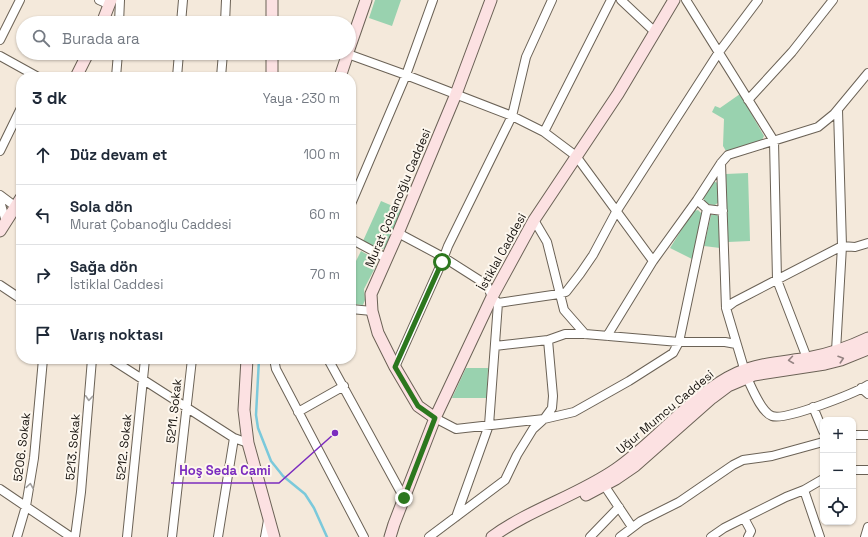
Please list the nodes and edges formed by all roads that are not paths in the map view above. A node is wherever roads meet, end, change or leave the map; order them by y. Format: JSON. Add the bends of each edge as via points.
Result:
{"nodes":[{"id":1,"x":20,"y":0,"type":"edge"},
{"id":2,"x":99,"y":0,"type":"edge"},
{"id":3,"x":120,"y":0,"type":"edge"},
{"id":4,"x":184,"y":0,"type":"edge"},
{"id":5,"x":226,"y":0,"type":"edge"},
{"id":6,"x":272,"y":0,"type":"edge"},
{"id":7,"x":366,"y":0,"type":"edge"},
{"id":8,"x":433,"y":0,"type":"edge"},
{"id":9,"x":491,"y":0,"type":"edge"},
{"id":10,"x":552,"y":0,"type":"edge"},
{"id":11,"x":611,"y":0,"type":"edge"},
{"id":12,"x":621,"y":0,"type":"edge"},
{"id":13,"x":674,"y":0,"type":"edge"},
{"id":14,"x":686,"y":0,"type":"edge"},
{"id":15,"x":758,"y":0,"type":"edge"},
{"id":16,"x":834,"y":0,"type":"edge"},
{"id":17,"x":111,"y":3,"type":"edge"},
{"id":18,"x":105,"y":16,"type":"edge"},
{"id":19,"x":120,"y":16,"type":"edge"},
{"id":20,"x":183,"y":16,"type":"edge"},
{"id":21,"x":225,"y":16,"type":"edge"},
{"id":22,"x":272,"y":16,"type":"edge"},
{"id":23,"x":356,"y":27,"type":"edge"},
{"id":24,"x":655,"y":32,"type":"junction"},
{"id":25,"x":0,"y":40,"type":"edge"},
{"id":26,"x":719,"y":52,"type":"junction"},
{"id":27,"x":0,"y":56,"type":"edge"},
{"id":28,"x":356,"y":56,"type":"edge"},
{"id":29,"x":84,"y":60,"type":"edge"},
{"id":30,"x":117,"y":60,"type":"edge"},
{"id":31,"x":178,"y":60,"type":"edge"},
{"id":32,"x":222,"y":60,"type":"edge"},
{"id":33,"x":272,"y":60,"type":"edge"},
{"id":34,"x":345,"y":60,"type":"edge"},
{"id":35,"x":28,"y":72,"type":"edge"},
{"id":36,"x":78,"y":72,"type":"edge"},
{"id":37,"x":116,"y":72,"type":"edge"},
{"id":38,"x":177,"y":72,"type":"edge"},
{"id":39,"x":221,"y":72,"type":"edge"},
{"id":40,"x":272,"y":72,"type":"edge"},
{"id":41,"x":341,"y":72,"type":"edge"},
{"id":42,"x":868,"y":73,"type":"edge"},
{"id":43,"x":406,"y":75,"type":"junction"},
{"id":44,"x":456,"y":94,"type":"junction"},
{"id":45,"x":748,"y":100,"type":"junction"},
{"id":46,"x":838,"y":110,"type":"junction"},
{"id":47,"x":512,"y":116,"type":"junction"},
{"id":48,"x":16,"y":118,"type":"edge"},
{"id":49,"x":544,"y":132,"type":"junction"},
{"id":50,"x":774,"y":141,"type":"junction"},
{"id":51,"x":0,"y":151,"type":"edge"},
{"id":52,"x":576,"y":156,"type":"junction"},
{"id":53,"x":721,"y":163,"type":"junction"},
{"id":54,"x":356,"y":192,"type":"edge"},
{"id":55,"x":0,"y":195,"type":"edge"},
{"id":56,"x":697,"y":200,"type":"junction"},
{"id":57,"x":0,"y":201,"type":"edge"},
{"id":58,"x":16,"y":202,"type":"edge"},
{"id":59,"x":16,"y":206,"type":"edge"},
{"id":60,"x":707,"y":209,"type":"junction"},
{"id":61,"x":722,"y":211,"type":"junction"},
{"id":62,"x":616,"y":212,"type":"junction"},
{"id":63,"x":534,"y":220,"type":"junction"},
{"id":64,"x":2,"y":229,"type":"edge"},
{"id":65,"x":398,"y":233,"type":"junction"},
{"id":66,"x":356,"y":242,"type":"edge"},
{"id":67,"x":868,"y":243,"type":"edge"},
{"id":68,"x":842,"y":246,"type":"junction"},
{"id":69,"x":443,"y":257,"type":"junction"},
{"id":70,"x":386,"y":258,"type":"junction"},
{"id":71,"x":653,"y":261,"type":"junction"},
{"id":72,"x":778,"y":280,"type":"junction"},
{"id":73,"x":0,"y":285,"type":"edge"},
{"id":74,"x":559,"y":294,"type":"junction"},
{"id":75,"x":16,"y":296,"type":"edge"},
{"id":76,"x":495,"y":300,"type":"junction"},
{"id":77,"x":726,"y":308,"type":"junction"},
{"id":78,"x":356,"y":309,"type":"edge"},
{"id":79,"x":372,"y":311,"type":"junction"},
{"id":80,"x":585,"y":334,"type":"junction"},
{"id":81,"x":607,"y":336,"type":"junction"},
{"id":82,"x":868,"y":338,"type":"edge"},
{"id":83,"x":548,"y":340,"type":"junction"},
{"id":84,"x":680,"y":342,"type":"junction"},
{"id":85,"x":736,"y":344,"type":"junction"},
{"id":86,"x":495,"y":346,"type":"junction"},
{"id":87,"x":868,"y":349,"type":"edge"},
{"id":88,"x":836,"y":351,"type":"junction"},
{"id":89,"x":807,"y":358,"type":"junction"},
{"id":90,"x":43,"y":364,"type":"edge"},
{"id":91,"x":92,"y":364,"type":"edge"},
{"id":92,"x":119,"y":364,"type":"edge"},
{"id":93,"x":144,"y":364,"type":"edge"},
{"id":94,"x":191,"y":364,"type":"edge"},
{"id":95,"x":247,"y":364,"type":"edge"},
{"id":96,"x":275,"y":364,"type":"edge"},
{"id":97,"x":331,"y":364,"type":"edge"},
{"id":98,"x":395,"y":367,"type":"junction"},
{"id":99,"x":745,"y":374,"type":"junction"},
{"id":100,"x":143,"y":379,"type":"junction"},
{"id":101,"x":344,"y":386,"type":"junction"},
{"id":102,"x":865,"y":386,"type":"edge"},
{"id":103,"x":868,"y":394,"type":"edge"},
{"id":104,"x":813,"y":407,"type":"junction"},
{"id":105,"x":186,"y":408,"type":"junction"},
{"id":106,"x":298,"y":412,"type":"junction"},
{"id":107,"x":435,"y":418,"type":"junction"},
{"id":108,"x":544,"y":419,"type":"junction"},
{"id":109,"x":820,"y":424,"type":"edge"},
{"id":110,"x":489,"y":425,"type":"junction"},
{"id":111,"x":868,"y":434,"type":"edge"},
{"id":112,"x":856,"y":435,"type":"edge"},
{"id":113,"x":234,"y":438,"type":"junction"},
{"id":114,"x":248,"y":443,"type":"junction"},
{"id":115,"x":820,"y":443,"type":"edge"},
{"id":116,"x":856,"y":470,"type":"edge"},
{"id":117,"x":868,"y":470,"type":"edge"},
{"id":118,"x":820,"y":481,"type":"edge"},
{"id":119,"x":604,"y":485,"type":"junction"},
{"id":120,"x":0,"y":489,"type":"edge"},
{"id":121,"x":804,"y":490,"type":"junction"},
{"id":122,"x":404,"y":498,"type":"junction"},
{"id":123,"x":26,"y":506,"type":"junction"},
{"id":124,"x":619,"y":507,"type":"junction"},
{"id":125,"x":269,"y":517,"type":"junction"},
{"id":126,"x":456,"y":517,"type":"junction"},
{"id":127,"x":744,"y":518,"type":"junction"},
{"id":128,"x":632,"y":527,"type":"junction"},
{"id":129,"x":17,"y":537,"type":"edge"},
{"id":130,"x":71,"y":537,"type":"edge"},
{"id":131,"x":75,"y":537,"type":"edge"},
{"id":132,"x":126,"y":537,"type":"edge"},
{"id":133,"x":172,"y":537,"type":"edge"},
{"id":134,"x":218,"y":537,"type":"edge"},
{"id":135,"x":265,"y":537,"type":"edge"},
{"id":136,"x":274,"y":537,"type":"edge"},
{"id":137,"x":364,"y":537,"type":"edge"},
{"id":138,"x":390,"y":537,"type":"edge"},
{"id":139,"x":429,"y":537,"type":"edge"},
{"id":140,"x":492,"y":537,"type":"edge"},
{"id":141,"x":504,"y":537,"type":"edge"},
{"id":142,"x":590,"y":537,"type":"edge"},
{"id":143,"x":620,"y":537,"type":"edge"},
{"id":144,"x":711,"y":537,"type":"edge"},
{"id":145,"x":748,"y":537,"type":"edge"},
{"id":146,"x":820,"y":537,"type":"edge"}],
"edges":[{"from":1,"to":25,"type":"street"},
{"from":2,"to":17,"type":"street"},
{"from":3,"to":19,"type":"street"},
{"from":4,"to":20,"type":"street"},
{"from":5,"to":21,"type":"street"},
{"from":6,"to":22,"type":"street"},
{"from":7,"to":23,"type":"street"},
{"from":8,"to":43,"type":"street"},
{"from":9,"to":44,"type":"street","name":"Murat Çobanoğlu Caddesi"},
{"from":10,"to":47,"type":"street","via":[[526,57]]},
{"from":11,"to":49,"type":"street"},
{"from":12,"to":24,"type":"street"},
{"from":13,"to":24,"type":"street","name":"İstiklal Caddesi"},
{"from":14,"to":26,"type":"street"},
{"from":15,"to":26,"type":"street"},
{"from":16,"to":45,"type":"street","via":[[792,52]]},
{"from":17,"to":18,"type":"street"},
{"from":24,"to":52,"type":"street","name":"İstiklal Caddesi","via":[[618,94]]},
{"from":26,"to":45,"type":"street"},
{"from":26,"to":62,"type":"street"},
{"from":27,"to":35,"type":"street"},
{"from":28,"to":43,"type":"street"},
{"from":29,"to":36,"type":"street"},
{"from":30,"to":37,"type":"street"},
{"from":31,"to":38,"type":"street"},
{"from":32,"to":39,"type":"street"},
{"from":33,"to":40,"type":"street"},
{"from":34,"to":41,"type":"street"},
{"from":42,"to":46,"type":"street"},
{"from":43,"to":44,"type":"street"},
{"from":43,"to":54,"type":"street"},
{"from":44,"to":47,"type":"street"},
{"from":44,"to":65,"type":"street","name":"Murat Çobanoğlu Caddesi"},
{"from":45,"to":50,"type":"street"},
{"from":46,"to":50,"type":"street","via":[[818,127]]},
{"from":46,"to":68,"type":"street"},
{"from":47,"to":49,"type":"street"},
{"from":47,"to":69,"type":"street"},
{"from":48,"to":51,"type":"street"},
{"from":49,"to":52,"type":"street"},
{"from":50,"to":53,"type":"street","via":[[728,155]]},
{"from":50,"to":72,"type":"street"},
{"from":52,"to":62,"type":"street"},
{"from":52,"to":63,"type":"street","name":"İstiklal Caddesi"},
{"from":53,"to":56,"type":"street"},
{"from":53,"to":61,"type":"street"},
{"from":55,"to":58,"type":"street"},
{"from":56,"to":60,"type":"street"},
{"from":56,"to":71,"type":"street"},
{"from":57,"to":64,"type":"street"},
{"from":59,"to":64,"type":"street"},
{"from":60,"to":61,"type":"street"},
{"from":60,"to":84,"type":"street"},
{"from":61,"to":77,"type":"street"},
{"from":62,"to":71,"type":"street"},
{"from":62,"to":74,"type":"street","via":[[580,274],[566,292]]},
{"from":63,"to":74,"type":"street","via":[[547,242]]},
{"from":63,"to":76,"type":"street","name":"İstiklal Caddesi"},
{"from":65,"to":69,"type":"street"},
{"from":65,"to":70,"type":"street","name":"Murat Çobanoğlu Caddesi"},
{"from":66,"to":70,"type":"street"},
{"from":67,"to":68,"type":"street","via":[[855,247]]},
{"from":68,"to":72,"type":"street"},
{"from":68,"to":88,"type":"street"},
{"from":69,"to":76,"type":"street","via":[[487,285]]},
{"from":69,"to":98,"type":"street"},
{"from":70,"to":79,"type":"street","name":"Murat Çobanoğlu Caddesi","via":[[371,294]]},
{"from":71,"to":81,"type":"street"},
{"from":72,"to":77,"type":"street"},
{"from":72,"to":89,"type":"street"},
{"from":73,"to":75,"type":"street"},
{"from":74,"to":76,"type":"street"},
{"from":74,"to":80,"type":"street","via":[[564,310]]},
{"from":76,"to":86,"type":"street"},
{"from":76,"to":107,"type":"street","name":"İstiklal Caddesi"},
{"from":77,"to":85,"type":"street"},
{"from":78,"to":79,"type":"street"},
{"from":79,"to":98,"type":"street","name":"Murat Çobanoğlu Caddesi","via":[[378,333]]},
{"from":80,"to":81,"type":"street"},
{"from":80,"to":83,"type":"street","via":[[565,334]]},
{"from":81,"to":84,"type":"street"},
{"from":82,"to":88,"type":"street","name":"Uğur Mumcu Caddesi"},
{"from":83,"to":86,"type":"street"},
{"from":83,"to":108,"type":"street","via":[[553,396],[552,408]]},
{"from":84,"to":85,"type":"street"},
{"from":84,"to":108,"type":"street","via":[[673,353],[629,381],[574,412]]},
{"from":85,"to":99,"type":"street"},
{"from":86,"to":110,"type":"street"},
{"from":99,"to":87,"type":"street","name":"Uğur Mumcu Caddesi","one_way":true,"via":[[754,375],[825,364]]},
{"from":88,"to":89,"type":"street","name":"Uğur Mumcu Caddesi"},
{"from":89,"to":99,"type":"street","name":"Uğur Mumcu Caddesi","one_way":true,"via":[[766,364]]},
{"from":123,"to":90,"type":"street","name":"5206. Sokak","one_way":true,"via":[[34,458]]},
{"from":91,"to":131,"type":"street","name":"5213. Sokak","one_way":true},
{"from":92,"to":100,"type":"street"},
{"from":93,"to":100,"type":"street","name":"5212. Sokak"},
{"from":94,"to":105,"type":"street","name":"5211. Sokak"},
{"from":95,"to":114,"type":"street","via":[[244,410]]},
{"from":96,"to":106,"type":"street"},
{"from":97,"to":101,"type":"street"},
{"from":98,"to":107,"type":"street","name":"Murat Çobanoğlu Caddesi","via":[[418,406]]},
{"from":99,"to":104,"type":"street","via":[[755,396],[772,417],[784,417]]},
{"from":99,"to":119,"type":"street","name":"Uğur Mumcu Caddesi","via":[[720,392],[635,466]]},
{"from":99,"to":140,"type":"street","name":"Uğur Mumcu Caddesi","via":[[728,377],[704,394],[615,470],[527,515]]},
{"from":100,"to":105,"type":"street"},
{"from":100,"to":132,"type":"street","name":"5212. Sokak"},
{"from":101,"to":106,"type":"street"},
{"from":101,"to":122,"type":"street"},
{"from":102,"to":103,"type":"street"},
{"from":102,"to":104,"type":"street"},
{"from":104,"to":109,"type":"street"},
{"from":105,"to":113,"type":"street"},
{"from":105,"to":133,"type":"street","name":"5211. Sokak"},
{"from":106,"to":137,"type":"street"},
{"from":107,"to":110,"type":"street","via":[[456,429]]},
{"from":107,"to":122,"type":"street","name":"İstiklal Caddesi"},
{"from":108,"to":110,"type":"street"},
{"from":108,"to":126,"type":"street","via":[[517,454],[505,480]]},
{"from":110,"to":126,"type":"street"},
{"from":111,"to":112,"type":"street"},
{"from":113,"to":114,"type":"street"},
{"from":113,"to":134,"type":"street"},
{"from":114,"to":125,"type":"street"},
{"from":115,"to":128,"type":"street","via":[[772,456],[744,460],[715,476],[696,492]]},
{"from":116,"to":117,"type":"street"},
{"from":118,"to":121,"type":"street"},
{"from":119,"to":124,"type":"street"},
{"from":119,"to":141,"type":"street","name":"Uğur Mumcu Caddesi"},
{"from":120,"to":123,"type":"street"},
{"from":121,"to":127,"type":"street"},
{"from":121,"to":146,"type":"street"},
{"from":122,"to":138,"type":"street","name":"İstiklal Caddesi"},
{"from":123,"to":129,"type":"street","name":"5206. Sokak"},
{"from":123,"to":130,"type":"street"},
{"from":124,"to":128,"type":"street"},
{"from":124,"to":142,"type":"street"},
{"from":125,"to":135,"type":"street"},
{"from":125,"to":136,"type":"street"},
{"from":126,"to":139,"type":"street"},
{"from":127,"to":144,"type":"street"},
{"from":127,"to":145,"type":"street","via":[[751,531]]},
{"from":128,"to":143,"type":"street"}]}
